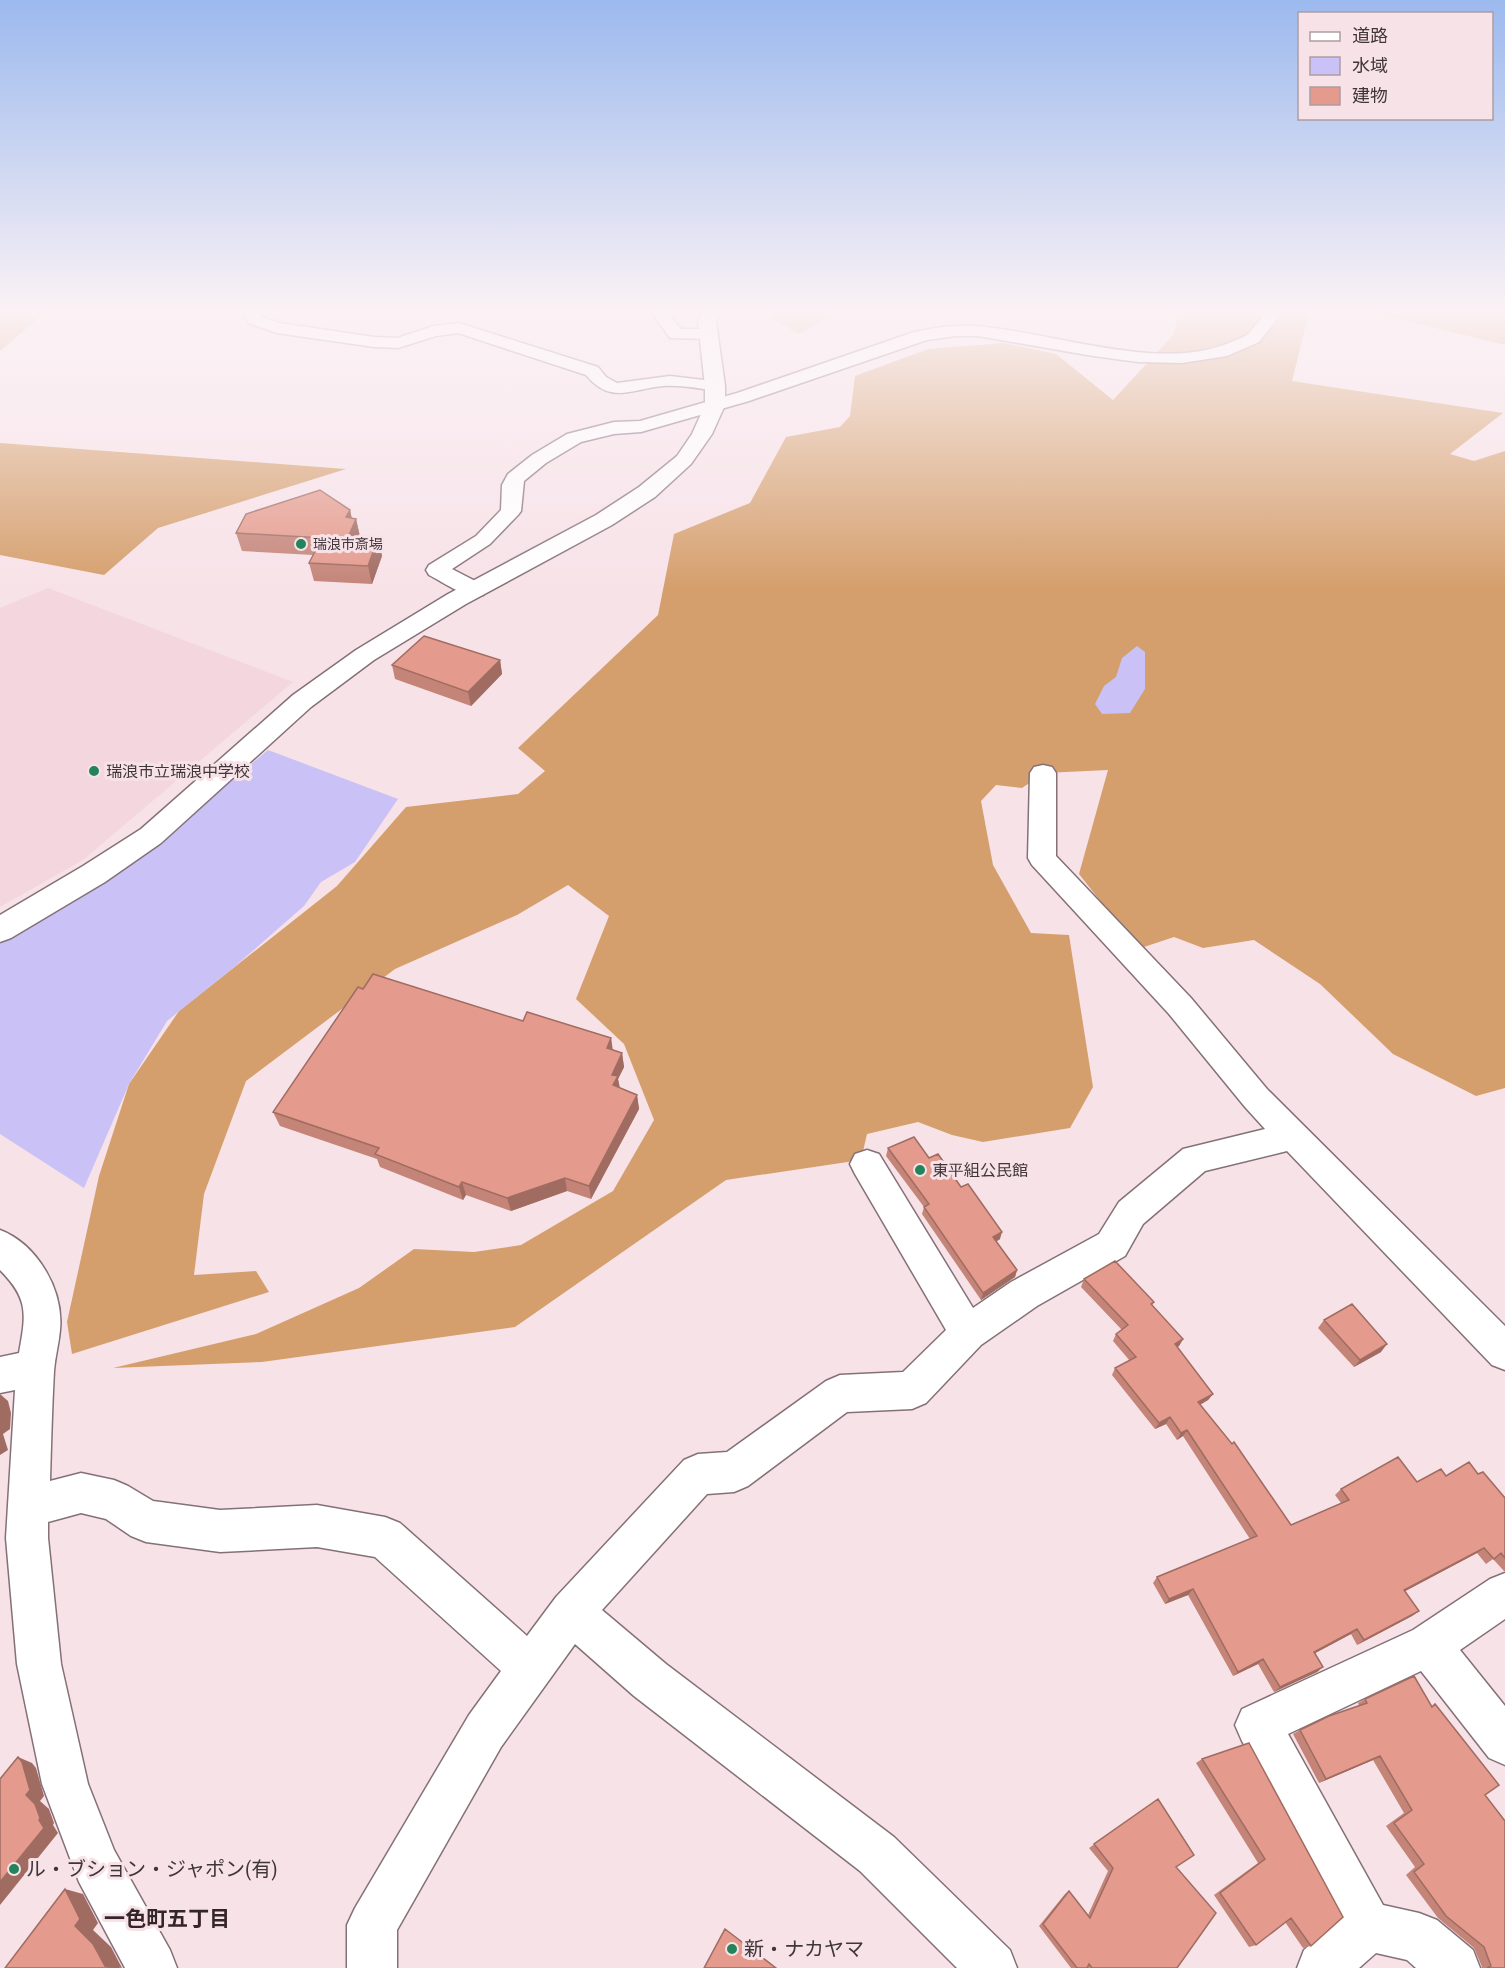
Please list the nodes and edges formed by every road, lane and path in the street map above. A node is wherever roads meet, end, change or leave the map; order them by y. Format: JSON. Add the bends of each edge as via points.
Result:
{"nodes":[{"id":1,"x":692,"y":405,"type":"edge"},
{"id":2,"x":712,"y":405,"type":"edge"},
{"id":3,"x":476,"y":590,"type":"junction"},
{"id":4,"x":1043,"y":773,"type":"dead end"},
{"id":5,"x":0,"y":930,"type":"edge"},
{"id":6,"x":1293,"y":1136,"type":"junction"},
{"id":7,"x":867,"y":1164,"type":"dead end"},
{"id":8,"x":0,"y":1246,"type":"edge"},
{"id":9,"x":968,"y":1333,"type":"junction"},
{"id":10,"x":1505,"y":1352,"type":"edge"},
{"id":11,"x":17,"y":1371,"type":"edge"},
{"id":12,"x":29,"y":1501,"type":"junction"},
{"id":13,"x":1505,"y":1594,"type":"edge"},
{"id":14,"x":571,"y":1612,"type":"junction"},
{"id":15,"x":1428,"y":1645,"type":"junction"},
{"id":16,"x":530,"y":1668,"type":"junction"},
{"id":17,"x":1505,"y":1742,"type":"edge"},
{"id":18,"x":1368,"y":1926,"type":"junction"},
{"id":19,"x":152,"y":1968,"type":"edge"},
{"id":20,"x":372,"y":1968,"type":"edge"},
{"id":21,"x":992,"y":1968,"type":"edge"},
{"id":22,"x":1322,"y":1968,"type":"edge"},
{"id":23,"x":1455,"y":1968,"type":"edge"}],
"edges":[{"from":1,"to":3,"type":"street","via":[[641,426],[574,438],[515,478],[511,511],[483,540],[437,570]]},
{"from":2,"to":3,"type":"street","via":[[702,434],[684,460],[647,492]]},
{"from":3,"to":5,"type":"street","via":[[365,655],[302,700],[151,836]]},
{"from":4,"to":6,"type":"street","via":[[1042,858],[1180,1006]]},
{"from":6,"to":9,"type":"street","via":[[1195,1159],[1131,1213],[1112,1245],[1024,1294]]},
{"from":6,"to":10,"type":"street"},
{"from":7,"to":9,"type":"street"},
{"from":8,"to":11,"type":"street","via":[[30,1276],[41,1303],[42,1329]]},
{"from":9,"to":14,"type":"street","via":[[912,1390],[840,1394],[734,1472],[698,1474]]},
{"from":11,"to":12,"type":"street"},
{"from":12,"to":16,"type":"street","via":[[47,1502],[81,1493],[114,1500],[146,1521],[220,1531],[317,1526],[385,1538]]},
{"from":12,"to":19,"type":"street","via":[[27,1538],[39,1665],[65,1784],[96,1865]]},
{"from":13,"to":15,"type":"street"},
{"from":14,"to":16,"type":"street"},
{"from":14,"to":21,"type":"street","via":[[650,1680],[876,1854]]},
{"from":15,"to":17,"type":"street"},
{"from":15,"to":18,"type":"street","via":[[1258,1725]]},
{"from":16,"to":20,"type":"street","via":[[485,1731],[372,1925]]},
{"from":18,"to":22,"type":"street"},
{"from":18,"to":23,"type":"street","via":[[1419,1938]]}]}
